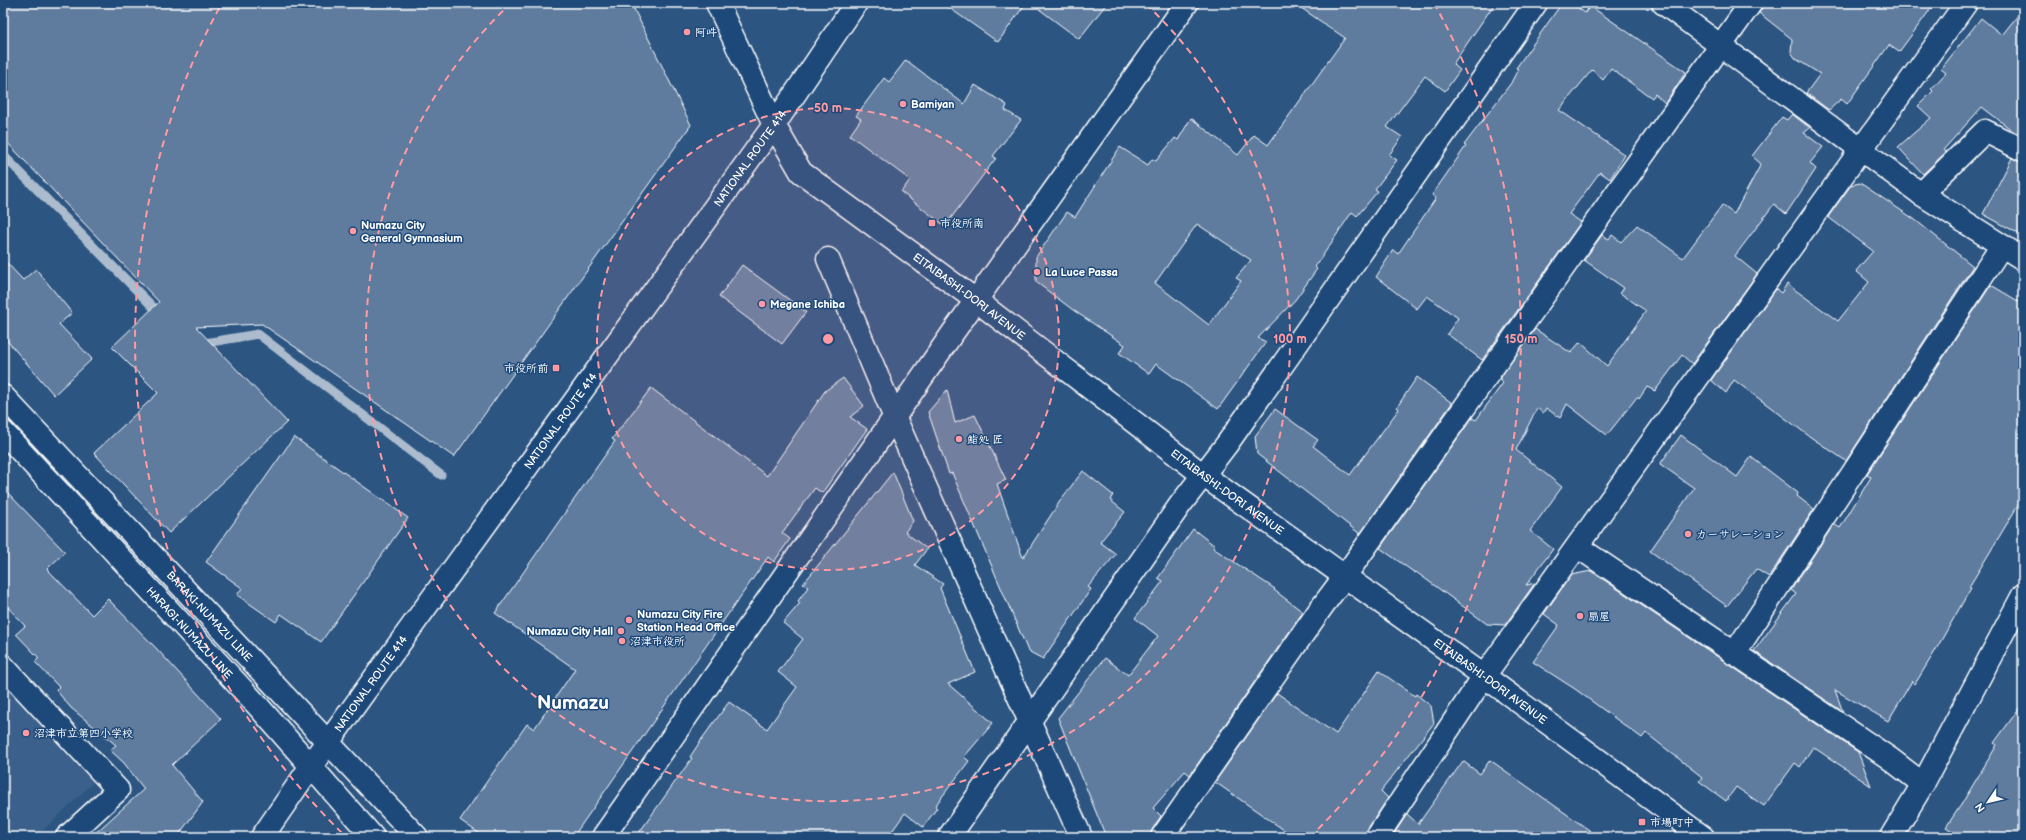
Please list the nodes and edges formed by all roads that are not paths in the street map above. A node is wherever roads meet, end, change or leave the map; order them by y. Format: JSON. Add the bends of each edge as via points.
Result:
{"nodes":[{"id":1,"x":717,"y":3,"type":"edge"},
{"id":2,"x":856,"y":3,"type":"edge"},
{"id":3,"x":1187,"y":3,"type":"edge"},
{"id":4,"x":1536,"y":3,"type":"edge"},
{"id":5,"x":1663,"y":3,"type":"edge"},
{"id":6,"x":1751,"y":3,"type":"edge"},
{"id":7,"x":1966,"y":3,"type":"edge"},
{"id":8,"x":1722,"y":45,"type":"junction"},
{"id":9,"x":774,"y":125,"type":"junction"},
{"id":10,"x":2022,"y":147,"type":"edge"},
{"id":11,"x":1861,"y":152,"type":"junction"},
{"id":12,"x":1921,"y":194,"type":"junction"},
{"id":13,"x":2001,"y":247,"type":"junction"},
{"id":14,"x":828,"y":259,"type":"dead end"},
{"id":15,"x":2023,"y":259,"type":"edge"},
{"id":16,"x":977,"y":301,"type":"junction"},
{"id":17,"x":3,"y":396,"type":"edge"},
{"id":18,"x":895,"y":418,"type":"junction"},
{"id":19,"x":3,"y":432,"type":"edge"},
{"id":20,"x":1203,"y":475,"type":"junction"},
{"id":21,"x":1578,"y":547,"type":"junction"},
{"id":22,"x":1345,"y":576,"type":"junction"},
{"id":23,"x":2023,"y":595,"type":"edge"},
{"id":24,"x":1734,"y":654,"type":"junction"},
{"id":25,"x":3,"y":666,"type":"edge"},
{"id":26,"x":1484,"y":676,"type":"junction"},
{"id":27,"x":1028,"y":721,"type":"junction"},
{"id":28,"x":328,"y":744,"type":"junction"},
{"id":29,"x":311,"y":766,"type":"junction"},
{"id":30,"x":1924,"y":784,"type":"junction"},
{"id":31,"x":68,"y":837,"type":"edge"},
{"id":32,"x":262,"y":837,"type":"edge"},
{"id":33,"x":373,"y":837,"type":"edge"},
{"id":34,"x":417,"y":837,"type":"edge"},
{"id":35,"x":603,"y":837,"type":"edge"},
{"id":36,"x":949,"y":837,"type":"edge"},
{"id":37,"x":1080,"y":837,"type":"edge"},
{"id":38,"x":1162,"y":837,"type":"edge"},
{"id":39,"x":1377,"y":837,"type":"edge"},
{"id":40,"x":1703,"y":837,"type":"edge"},
{"id":41,"x":1891,"y":837,"type":"edge"}],
"edges":[{"from":1,"to":9,"type":"main road","name":"EITAIBASHI-DORI AVENUE"},
{"from":2,"to":9,"type":"main road","name":"NATIONAL ROUTE 414"},
{"from":3,"to":16,"type":"main road"},
{"from":4,"to":20,"type":"main road"},
{"from":5,"to":8,"type":"main road"},
{"from":6,"to":8,"type":"main road"},
{"from":7,"to":11,"type":"main road"},
{"from":8,"to":11,"type":"main road"},
{"from":8,"to":22,"type":"main road"},
{"from":9,"to":16,"type":"main road","name":"EITAIBASHI-DORI AVENUE","via":[[801,172]]},
{"from":9,"to":28,"type":"main road","name":"NATIONAL ROUTE 414"},
{"from":10,"to":12,"type":"main road","via":[[1985,131]]},
{"from":11,"to":12,"type":"main road"},
{"from":11,"to":21,"type":"main road"},
{"from":12,"to":13,"type":"main road"},
{"from":13,"to":15,"type":"main road"},
{"from":13,"to":24,"type":"main road"},
{"from":14,"to":18,"type":"main road"},
{"from":16,"to":18,"type":"main road"},
{"from":16,"to":20,"type":"main road","name":"EITAIBASHI-DORI AVENUE"},
{"from":17,"to":28,"type":"main road","name":"BARAKI-NUMAZU LINE"},
{"from":18,"to":27,"type":"main road"},
{"from":18,"to":35,"type":"main road"},
{"from":19,"to":29,"type":"main road","name":"HARAGI-NUMAZU LINE"},
{"from":20,"to":22,"type":"main road","name":"EITAIBASHI-DORI AVENUE"},
{"from":20,"to":27,"type":"main road"},
{"from":21,"to":24,"type":"main road"},
{"from":21,"to":26,"type":"main road"},
{"from":22,"to":26,"type":"main road","name":"EITAIBASHI-DORI AVENUE"},
{"from":22,"to":38,"type":"main road"},
{"from":23,"to":30,"type":"main road"},
{"from":24,"to":30,"type":"main road"},
{"from":25,"to":31,"type":"main road","via":[[118,790]]},
{"from":26,"to":39,"type":"main road"},
{"from":26,"to":40,"type":"main road","name":"EITAIBASHI-DORI AVENUE"},
{"from":27,"to":36,"type":"main road"},
{"from":27,"to":37,"type":"main road"},
{"from":28,"to":29,"type":"main road","name":"NATIONAL ROUTE 414"},
{"from":28,"to":34,"type":"main road","name":"BARAKI-NUMAZU LINE"},
{"from":29,"to":32,"type":"main road","name":"NATIONAL ROUTE 414"},
{"from":29,"to":33,"type":"main road","name":"HARAGI-NUMAZU LINE"},
{"from":30,"to":41,"type":"main road"}]}
